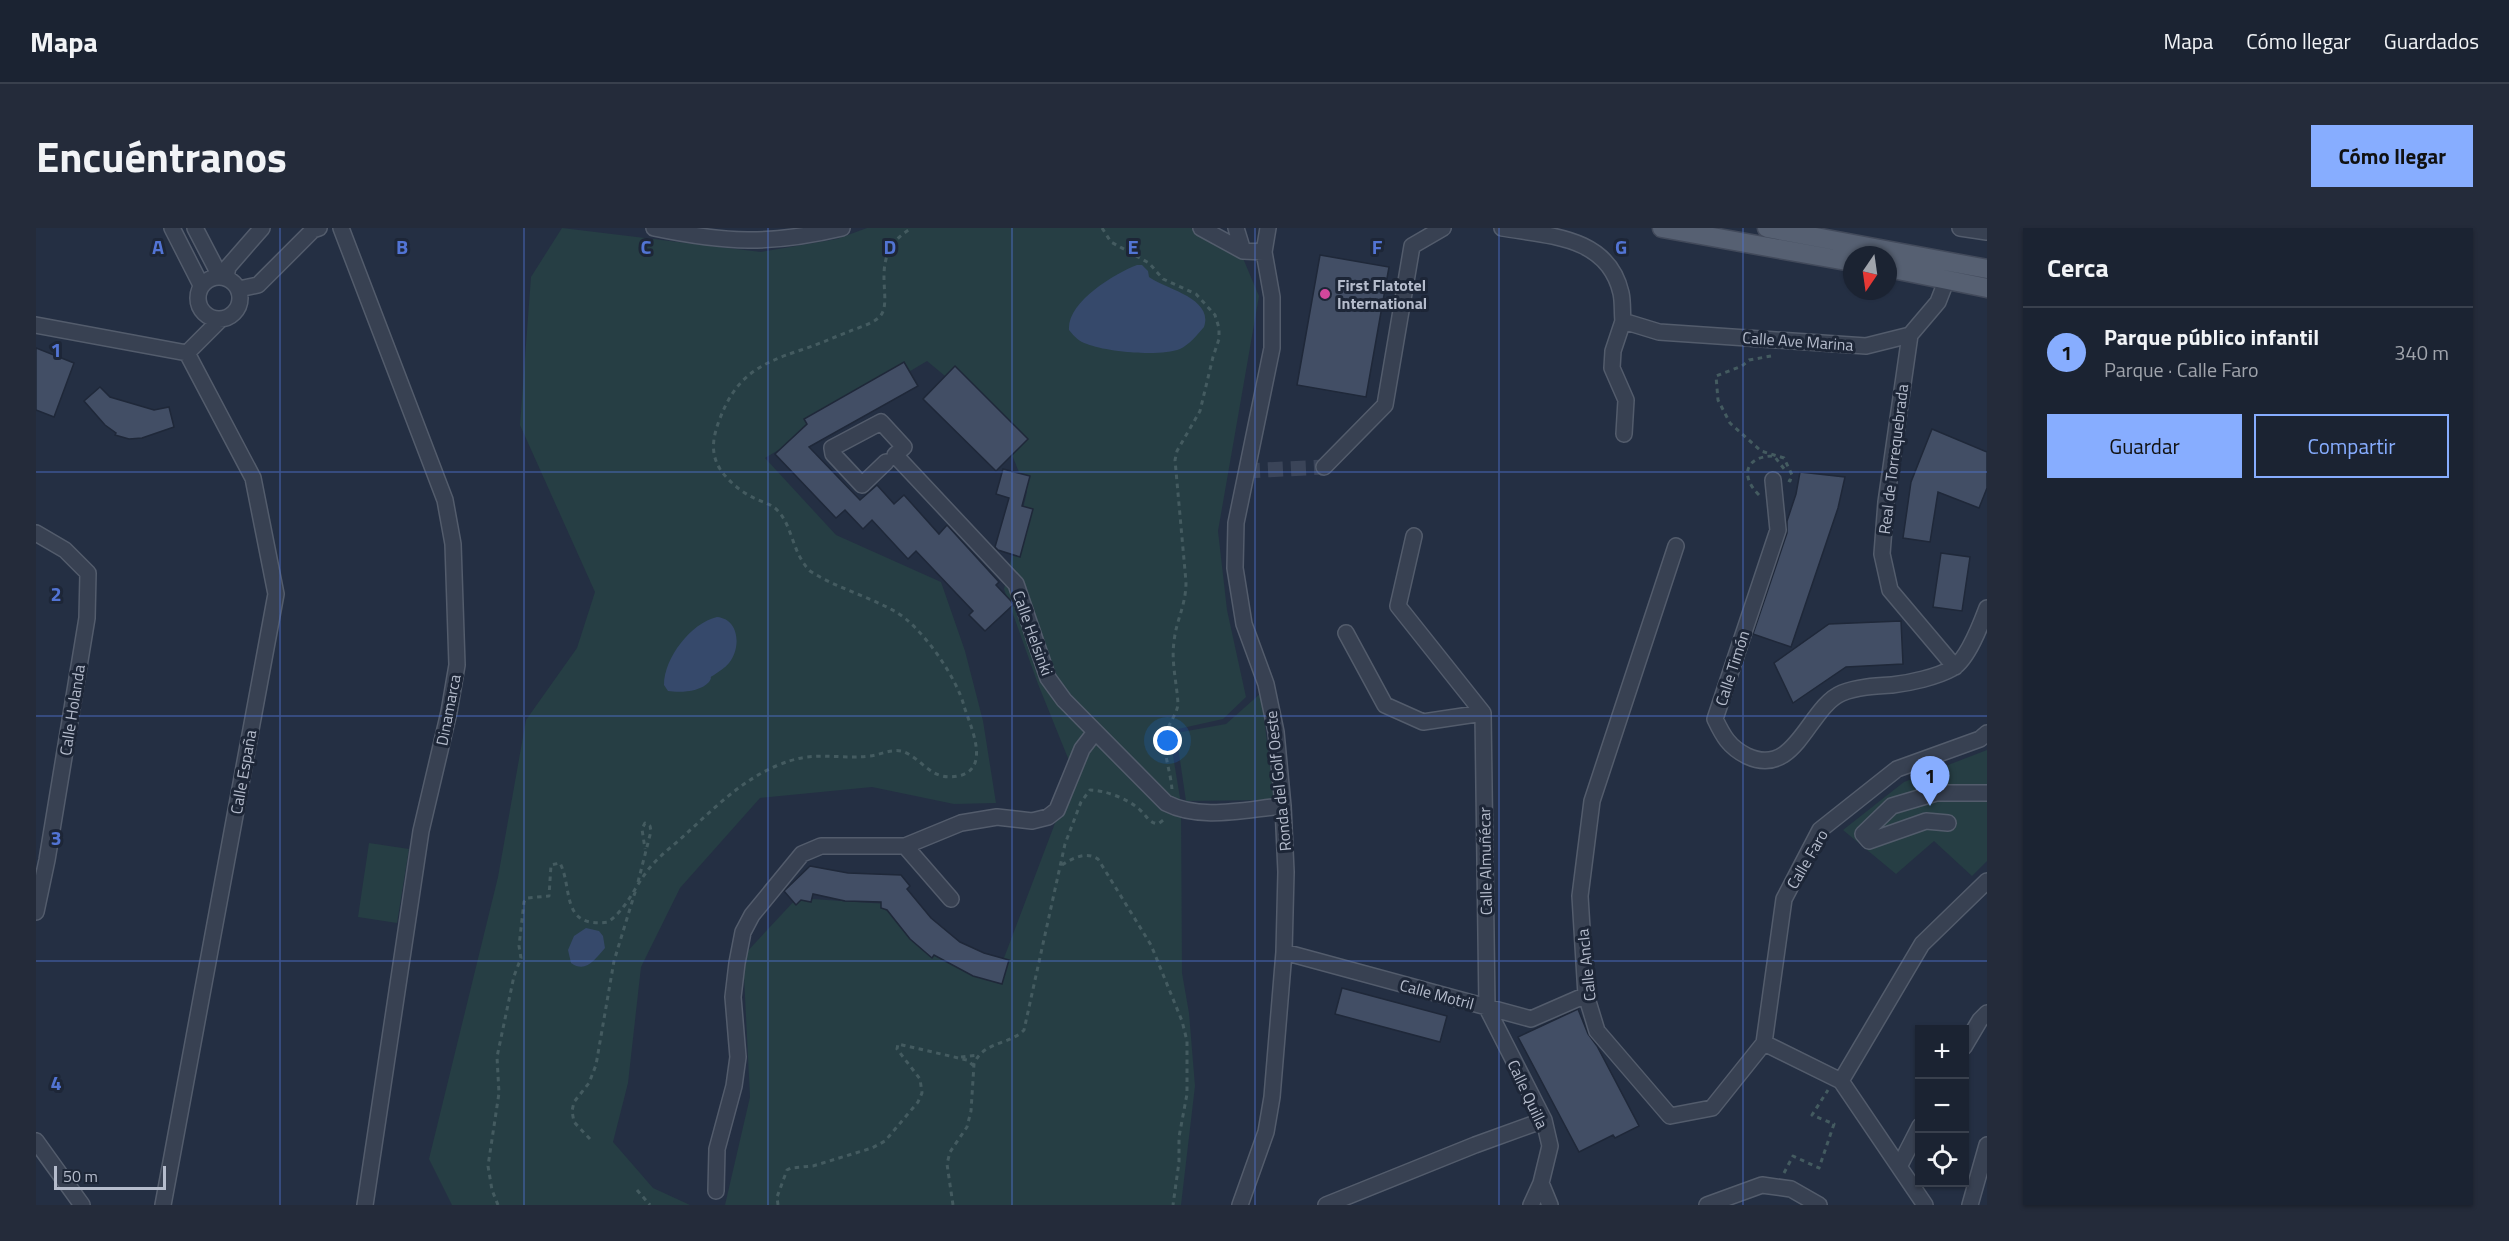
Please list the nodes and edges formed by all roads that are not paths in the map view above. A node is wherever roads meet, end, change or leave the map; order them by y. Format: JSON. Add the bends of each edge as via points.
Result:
{"nodes":[{"id":1,"x":172,"y":228,"type":"edge"},
{"id":2,"x":195,"y":228,"type":"edge"},
{"id":3,"x":262,"y":228,"type":"edge"},
{"id":4,"x":319,"y":228,"type":"edge"},
{"id":5,"x":341,"y":228,"type":"edge"},
{"id":6,"x":654,"y":228,"type":"edge"},
{"id":7,"x":842,"y":228,"type":"edge"},
{"id":8,"x":1201,"y":228,"type":"edge"},
{"id":9,"x":1236,"y":228,"type":"edge"},
{"id":10,"x":1268,"y":228,"type":"edge"},
{"id":11,"x":1443,"y":228,"type":"edge"},
{"id":12,"x":1502,"y":228,"type":"edge"},
{"id":13,"x":1662,"y":228,"type":"edge"},
{"id":14,"x":1767,"y":228,"type":"edge"},
{"id":15,"x":1960,"y":228,"type":"edge"},
{"id":16,"x":1987,"y":232,"type":"edge"},
{"id":17,"x":1243,"y":251,"type":"junction"},
{"id":18,"x":1264,"y":252,"type":"junction"},
{"id":19,"x":1843,"y":260,"type":"edge"},
{"id":20,"x":1987,"y":268,"type":"edge"},
{"id":21,"x":1897,"y":270,"type":"edge"},
{"id":22,"x":1897,"y":270,"type":"edge"},
{"id":23,"x":223,"y":277,"type":"junction"},
{"id":24,"x":1945,"y":284,"type":"junction"},
{"id":25,"x":201,"y":285,"type":"junction"},
{"id":26,"x":1987,"y":288,"type":"edge"},
{"id":27,"x":238,"y":289,"type":"junction"},
{"id":28,"x":1987,"y":297,"type":"edge"},
{"id":29,"x":221,"y":319,"type":"junction"},
{"id":30,"x":1623,"y":321,"type":"junction"},
{"id":31,"x":36,"y":326,"type":"edge"},
{"id":32,"x":1910,"y":335,"type":"junction"},
{"id":33,"x":187,"y":353,"type":"junction"},
{"id":34,"x":1623,"y":434,"type":"dead end"},
{"id":35,"x":886,"y":462,"type":"dead end"},
{"id":36,"x":1324,"y":467,"type":"tunnel mouth"},
{"id":37,"x":1778,"y":480,"type":"road end"},
{"id":38,"x":36,"y":533,"type":"edge"},
{"id":39,"x":1414,"y":536,"type":"dead end"},
{"id":40,"x":1676,"y":546,"type":"dead end"},
{"id":41,"x":1987,"y":608,"type":"edge"},
{"id":42,"x":1346,"y":633,"type":"dead end"},
{"id":43,"x":1955,"y":667,"type":"junction"},
{"id":44,"x":1483,"y":713,"type":"junction"},
{"id":45,"x":1095,"y":732,"type":"junction"},
{"id":46,"x":1987,"y":733,"type":"edge"},
{"id":47,"x":1987,"y":793,"type":"edge"},
{"id":48,"x":1283,"y":806,"type":"junction"},
{"id":49,"x":1948,"y":823,"type":"dead end"},
{"id":50,"x":905,"y":846,"type":"junction"},
{"id":51,"x":1987,"y":881,"type":"edge"},
{"id":52,"x":951,"y":899,"type":"dead end"},
{"id":53,"x":36,"y":912,"type":"edge"},
{"id":54,"x":1284,"y":952,"type":"junction"},
{"id":55,"x":1587,"y":996,"type":"junction"},
{"id":56,"x":1487,"y":1008,"type":"junction"},
{"id":57,"x":1987,"y":1013,"type":"edge"},
{"id":58,"x":1969,"y":1040,"type":"edge"},
{"id":59,"x":1764,"y":1043,"type":"junction"},
{"id":60,"x":1841,"y":1081,"type":"junction"},
{"id":61,"x":1545,"y":1120,"type":"junction"},
{"id":62,"x":1916,"y":1133,"type":"edge"},
{"id":63,"x":36,"y":1141,"type":"edge"},
{"id":64,"x":1987,"y":1145,"type":"edge"},
{"id":65,"x":1900,"y":1165,"type":"junction"},
{"id":66,"x":1541,"y":1183,"type":"junction"},
{"id":67,"x":716,"y":1191,"type":"dead end"},
{"id":68,"x":82,"y":1205,"type":"edge"},
{"id":69,"x":163,"y":1205,"type":"edge"},
{"id":70,"x":365,"y":1205,"type":"edge"},
{"id":71,"x":1240,"y":1205,"type":"edge"},
{"id":72,"x":1326,"y":1205,"type":"edge"},
{"id":73,"x":1531,"y":1205,"type":"edge"},
{"id":74,"x":1550,"y":1205,"type":"edge"},
{"id":75,"x":1707,"y":1205,"type":"edge"},
{"id":76,"x":1819,"y":1205,"type":"edge"},
{"id":77,"x":1925,"y":1205,"type":"edge"},
{"id":78,"x":1970,"y":1205,"type":"edge"}],
"edges":[{"from":1,"to":25,"type":"street"},
{"from":2,"to":23,"type":"street"},
{"from":3,"to":23,"type":"street"},
{"from":4,"to":27,"type":"street","via":[[258,285]]},
{"from":5,"to":70,"type":"street","name":"Dinamarca","via":[[445,500],[453,544],[457,665],[421,831]]},
{"from":6,"to":7,"type":"street","via":[[738,242],[772,241]]},
{"from":8,"to":17,"type":"street"},
{"from":9,"to":17,"type":"street"},
{"from":10,"to":18,"type":"street","name":"Ronda del Golf Oeste"},
{"from":11,"to":36,"type":"street","via":[[1413,246],[1385,405]]},
{"from":12,"to":30,"type":"street","via":[[1573,240],[1595,251],[1610,269],[1620,292]]},
{"from":13,"to":19,"type":"main road"},
{"from":14,"to":20,"type":"main road"},
{"from":15,"to":16,"type":"street"},
{"from":17,"to":18,"type":"street"},
{"from":18,"to":48,"type":"street","name":"Ronda del Golf Oeste","via":[[1272,297],[1272,348],[1236,523],[1234,568],[1244,624],[1266,684],[1276,732]]},
{"from":21,"to":24,"type":"main road"},
{"from":22,"to":26,"type":"main road"},
{"from":23,"to":25,"type":"street","via":[[209,278]]},
{"from":23,"to":27,"type":"street"},
{"from":24,"to":28,"type":"main road"},
{"from":24,"to":32,"type":"street","via":[[1938,302]]},
{"from":25,"to":29,"type":"street","via":[[198,299],[202,311]]},
{"from":27,"to":29,"type":"street","via":[[238,307]]},
{"from":29,"to":33,"type":"street"},
{"from":30,"to":32,"type":"street","name":"Calle Ave Marina","via":[[1659,332],[1866,346]]},
{"from":30,"to":34,"type":"street","via":[[1612,368],[1626,400]]},
{"from":31,"to":33,"type":"street"},
{"from":32,"to":43,"type":"street","name":"Real de Torrequebrada","via":[[1882,554],[1890,590]]},
{"from":33,"to":69,"type":"street","name":"Calle España","via":[[253,478],[276,594]]},
{"from":35,"to":45,"type":"street","name":"Calle Helsinki","via":[[862,485],[832,454],[832,448],[881,422],[904,447],[895,455],[1016,584],[1048,678]]},
{"from":37,"to":43,"type":"street","name":"Calle Timón","via":[[1778,530],[1715,719],[1724,739],[1758,761],[1775,758],[1796,746],[1822,709],[1840,694],[1910,683]]},
{"from":38,"to":53,"type":"street","name":"Calle Holanda","via":[[65,550],[88,573],[87,618]]},
{"from":39,"to":44,"type":"street","via":[[1398,606]]},
{"from":40,"to":55,"type":"street","name":"Calle Ancla","via":[[1592,801],[1580,896]]},
{"from":41,"to":43,"type":"street","via":[[1976,637]]},
{"from":42,"to":44,"type":"street","via":[[1385,705],[1423,722]]},
{"from":44,"to":56,"type":"street","name":"Calle Almuñécar"},
{"from":45,"to":48,"type":"street","name":"Calle Helsinki","via":[[1152,791],[1179,810],[1195,813]]},
{"from":45,"to":50,"type":"street","via":[[1082,749],[1057,810],[1048,817],[961,823]]},
{"from":46,"to":59,"type":"street","name":"Calle Faro","via":[[1898,769],[1820,830],[1784,899]]},
{"from":47,"to":49,"type":"street","via":[[1936,793],[1892,806],[1863,834],[1869,841],[1926,821]]},
{"from":48,"to":54,"type":"street","name":"Ronda del Golf Oeste"},
{"from":50,"to":52,"type":"street"},
{"from":50,"to":67,"type":"street","via":[[821,846],[802,854],[752,915],[743,932],[736,963],[733,997],[738,1057],[717,1149]]},
{"from":51,"to":60,"type":"street","via":[[1922,944]]},
{"from":54,"to":56,"type":"street","name":"Calle Motril"},
{"from":54,"to":71,"type":"street","name":"Ronda del Golf Oeste","via":[[1266,1132]]},
{"from":55,"to":56,"type":"street","name":"Calle Motril","via":[[1531,1019]]},
{"from":55,"to":59,"type":"street","name":"Calle Ancla","via":[[1597,1031],[1670,1116],[1712,1108]]},
{"from":56,"to":61,"type":"street","name":"Calle Quilla"},
{"from":57,"to":58,"type":"street"},
{"from":59,"to":60,"type":"street"},
{"from":60,"to":65,"type":"street"},
{"from":61,"to":66,"type":"street","name":"Calle Quilla","via":[[1550,1146]]},
{"from":61,"to":72,"type":"street"},
{"from":62,"to":65,"type":"street"},
{"from":63,"to":68,"type":"street"},
{"from":64,"to":78,"type":"street"},
{"from":65,"to":77,"type":"street"},
{"from":66,"to":73,"type":"street","name":"Calle Quilla"},
{"from":66,"to":74,"type":"street"},
{"from":75,"to":76,"type":"street","via":[[1762,1185],[1791,1190]]}]}
